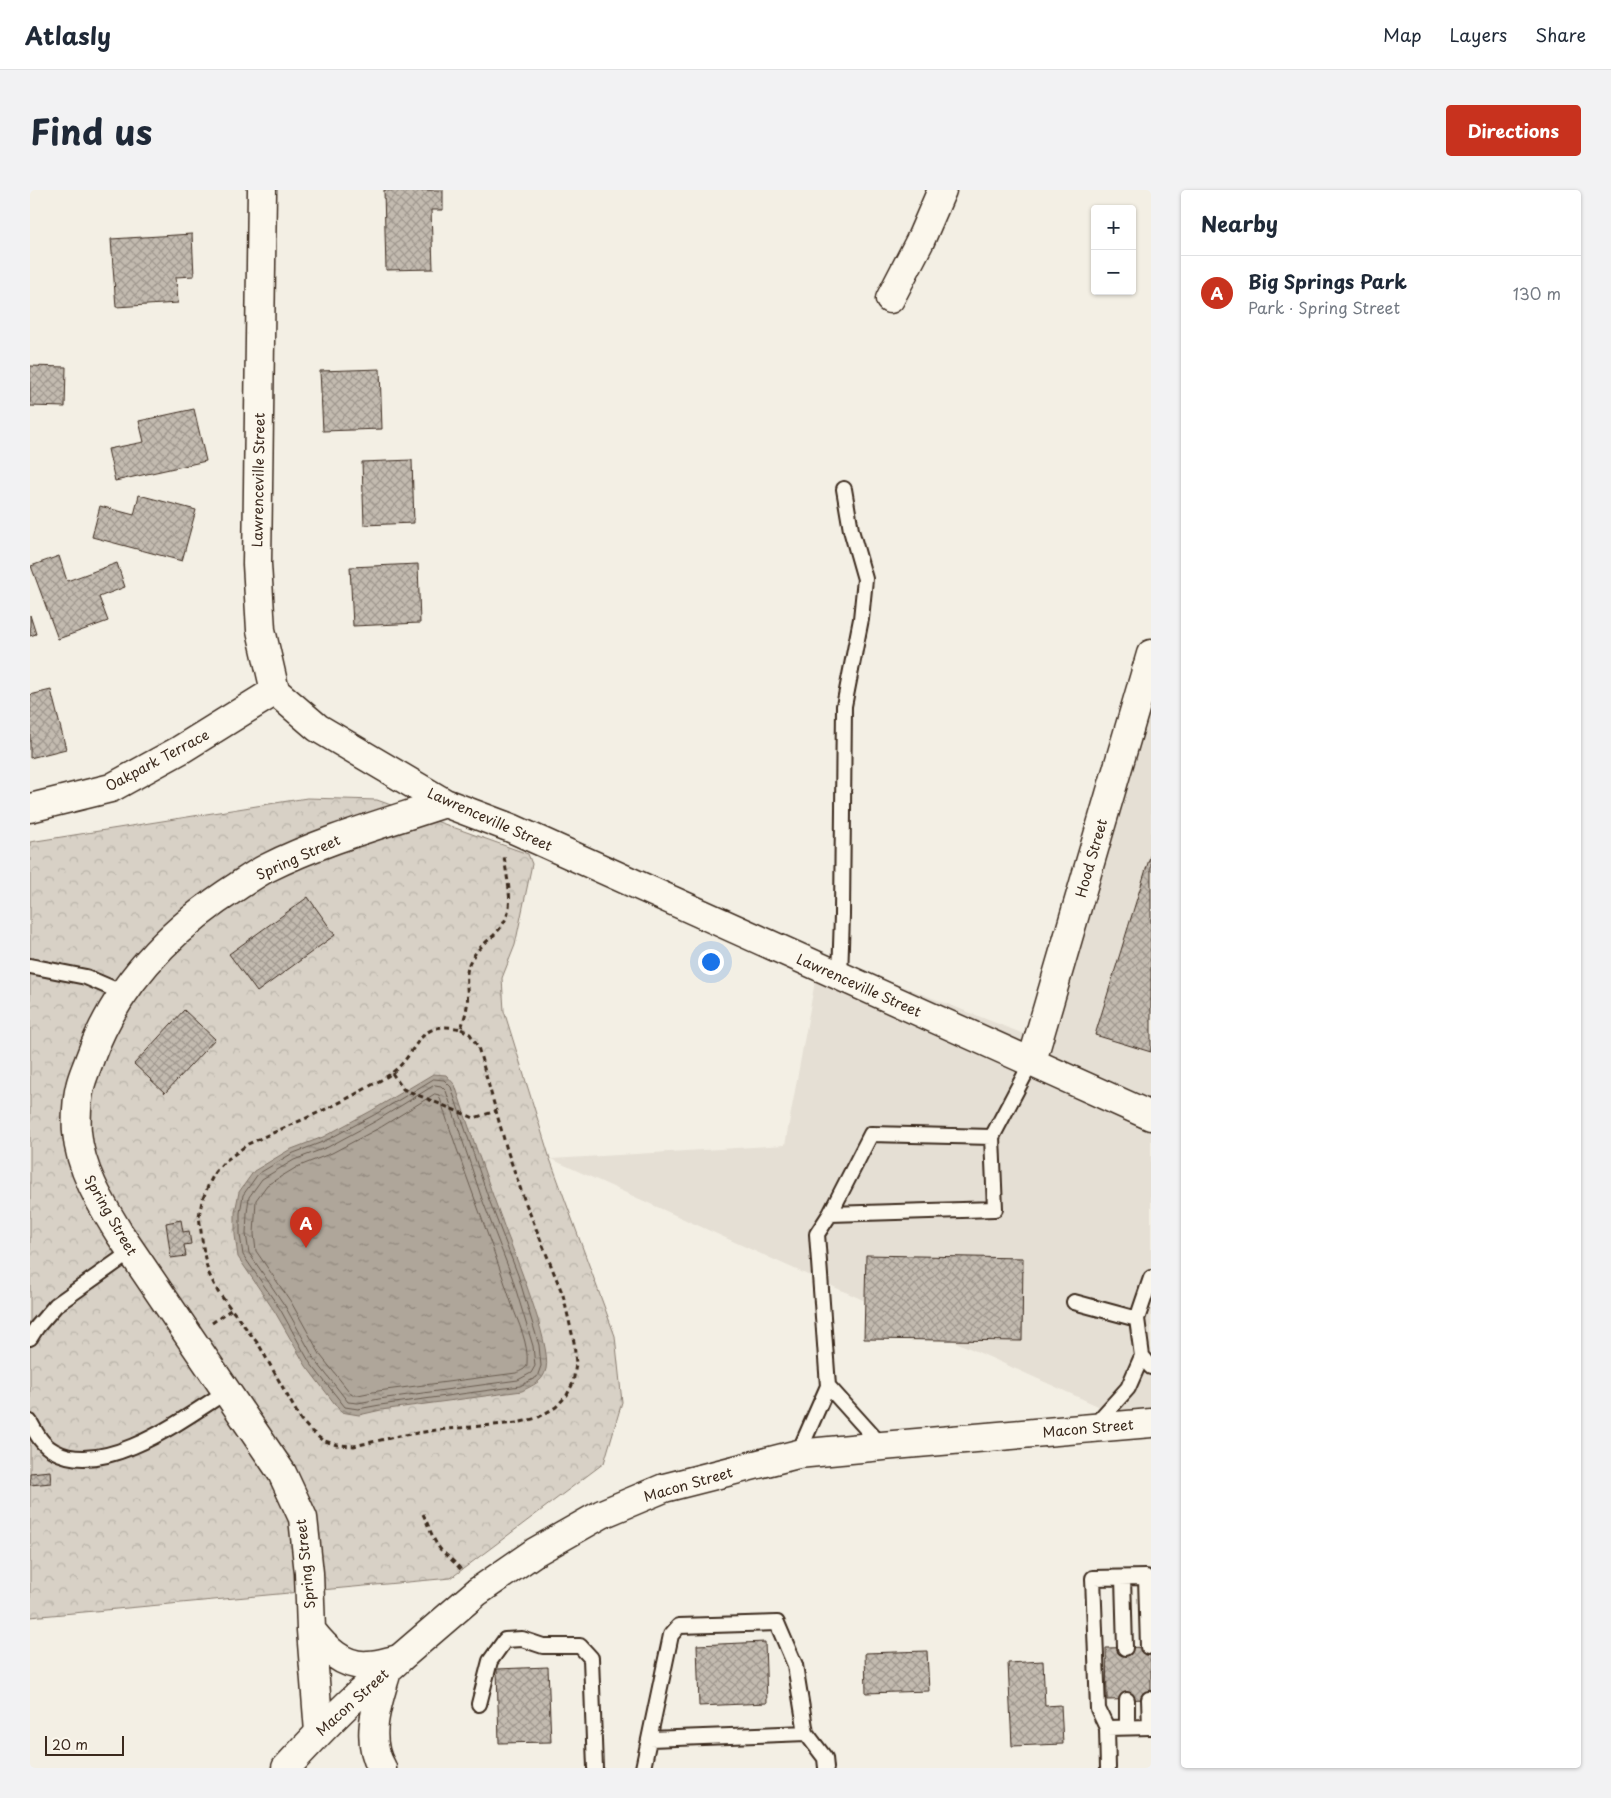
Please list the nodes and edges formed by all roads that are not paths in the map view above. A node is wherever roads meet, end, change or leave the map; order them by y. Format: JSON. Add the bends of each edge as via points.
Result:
{"nodes":[{"id":1,"x":262,"y":190,"type":"edge"},
{"id":2,"x":942,"y":190,"type":"edge"},
{"id":3,"x":890,"y":299,"type":"dead end"},
{"id":4,"x":844,"y":489,"type":"dead end"},
{"id":5,"x":1151,"y":656,"type":"edge"},
{"id":6,"x":275,"y":691,"type":"junction"},
{"id":7,"x":445,"y":803,"type":"junction"},
{"id":8,"x":30,"y":808,"type":"edge"},
{"id":9,"x":30,"y":966,"type":"edge"},
{"id":10,"x":840,"y":977,"type":"junction"},
{"id":11,"x":122,"y":993,"type":"junction"},
{"id":12,"x":1032,"y":1062,"type":"junction"},
{"id":13,"x":1151,"y":1116,"type":"edge"},
{"id":14,"x":992,"y":1137,"type":"junction"},
{"id":15,"x":830,"y":1214,"type":"junction"},
{"id":16,"x":132,"y":1251,"type":"junction"},
{"id":17,"x":1151,"y":1278,"type":"edge"},
{"id":18,"x":1074,"y":1302,"type":"dead end"},
{"id":19,"x":1137,"y":1319,"type":"junction"},
{"id":20,"x":30,"y":1338,"type":"edge"},
{"id":21,"x":1147,"y":1362,"type":"edge"},
{"id":22,"x":828,"y":1386,"type":"junction"},
{"id":23,"x":227,"y":1391,"type":"junction"},
{"id":24,"x":30,"y":1422,"type":"edge"},
{"id":25,"x":1151,"y":1423,"type":"edge"},
{"id":26,"x":1092,"y":1428,"type":"junction"},
{"id":27,"x":882,"y":1446,"type":"junction"},
{"id":28,"x":798,"y":1454,"type":"junction"},
{"id":29,"x":1123,"y":1578,"type":"junction"},
{"id":30,"x":311,"y":1630,"type":"junction"},
{"id":31,"x":1148,"y":1647,"type":"dead end"},
{"id":32,"x":1125,"y":1648,"type":"dead end"},
{"id":33,"x":393,"y":1665,"type":"junction"},
{"id":34,"x":1149,"y":1699,"type":"dead end"},
{"id":35,"x":1127,"y":1700,"type":"dead end"},
{"id":36,"x":479,"y":1704,"type":"dead end"},
{"id":37,"x":1150,"y":1726,"type":"edge"},
{"id":38,"x":1127,"y":1727,"type":"junction"},
{"id":39,"x":1107,"y":1728,"type":"junction"},
{"id":40,"x":319,"y":1732,"type":"junction"},
{"id":41,"x":806,"y":1733,"type":"junction"},
{"id":42,"x":650,"y":1739,"type":"junction"},
{"id":43,"x":286,"y":1768,"type":"edge"},
{"id":44,"x":382,"y":1768,"type":"edge"},
{"id":45,"x":595,"y":1768,"type":"edge"},
{"id":46,"x":643,"y":1768,"type":"edge"},
{"id":47,"x":826,"y":1768,"type":"edge"},
{"id":48,"x":1108,"y":1768,"type":"edge"}],
"edges":[{"from":1,"to":6,"type":"street","name":"Lawrenceville Street","via":[[257,564],[261,630]]},
{"from":2,"to":3,"type":"street"},
{"from":4,"to":10,"type":"lane","via":[[865,579],[861,619],[844,706]]},
{"from":5,"to":12,"type":"street","name":"Hood Street"},
{"from":6,"to":7,"type":"street","name":"Lawrenceville Street","via":[[318,728]]},
{"from":6,"to":8,"type":"street","name":"Oakpark Terrace","via":[[111,788]]},
{"from":7,"to":10,"type":"street","name":"Lawrenceville Street","via":[[511,828]]},
{"from":7,"to":11,"type":"street","name":"Spring Street","via":[[321,845],[266,868],[212,902],[180,928]]},
{"from":9,"to":11,"type":"lane","via":[[86,976]]},
{"from":10,"to":12,"type":"street","name":"Lawrenceville Street"},
{"from":11,"to":16,"type":"street","name":"Spring Street","via":[[98,1036],[80,1087],[77,1132],[85,1170],[100,1202]]},
{"from":12,"to":13,"type":"street","name":"Lawrenceville Street"},
{"from":12,"to":14,"type":"lane"},
{"from":14,"to":15,"type":"lane","via":[[871,1134]]},
{"from":14,"to":15,"type":"lane","via":[[995,1209]]},
{"from":15,"to":22,"type":"lane","via":[[818,1234]]},
{"from":16,"to":20,"type":"lane","via":[[56,1305]]},
{"from":16,"to":23,"type":"street","name":"Spring Street"},
{"from":17,"to":19,"type":"lane"},
{"from":18,"to":19,"type":"lane"},
{"from":19,"to":21,"type":"lane"},
{"from":21,"to":26,"type":"lane"},
{"from":22,"to":27,"type":"lane"},
{"from":22,"to":28,"type":"lane"},
{"from":23,"to":24,"type":"lane","via":[[162,1432],[108,1455],[88,1458],[53,1451],[40,1440]]},
{"from":23,"to":30,"type":"street","name":"Spring Street","via":[[282,1473],[303,1518]]},
{"from":25,"to":26,"type":"street","name":"Macon Street"},
{"from":26,"to":27,"type":"street","name":"Macon Street"},
{"from":27,"to":28,"type":"street","name":"Macon Street"},
{"from":28,"to":33,"type":"street","name":"Macon Street","via":[[664,1488],[602,1514],[535,1552],[477,1592]]},
{"from":29,"to":31,"type":"lane","via":[[1146,1577]]},
{"from":29,"to":32,"type":"lane"},
{"from":29,"to":39,"type":"lane","via":[[1093,1578],[1098,1708]]},
{"from":30,"to":33,"type":"street","via":[[326,1648],[346,1662],[367,1666]]},
{"from":30,"to":40,"type":"street","name":"Spring Street"},
{"from":33,"to":40,"type":"street","name":"Macon Street"},
{"from":33,"to":44,"type":"street","via":[[375,1710],[373,1742]]},
{"from":34,"to":37,"type":"lane"},
{"from":35,"to":38,"type":"lane"},
{"from":36,"to":45,"type":"lane","via":[[490,1661],[505,1640],[522,1639],[543,1646],[580,1646],[591,1658]]},
{"from":37,"to":38,"type":"lane"},
{"from":38,"to":39,"type":"lane"},
{"from":39,"to":48,"type":"lane"},
{"from":40,"to":43,"type":"street","name":"Macon Street"},
{"from":41,"to":42,"type":"lane"},
{"from":41,"to":42,"type":"lane","via":[[795,1665],[777,1623],[679,1626],[670,1635]]},
{"from":41,"to":47,"type":"lane","via":[[825,1758]]},
{"from":42,"to":46,"type":"lane"}]}
